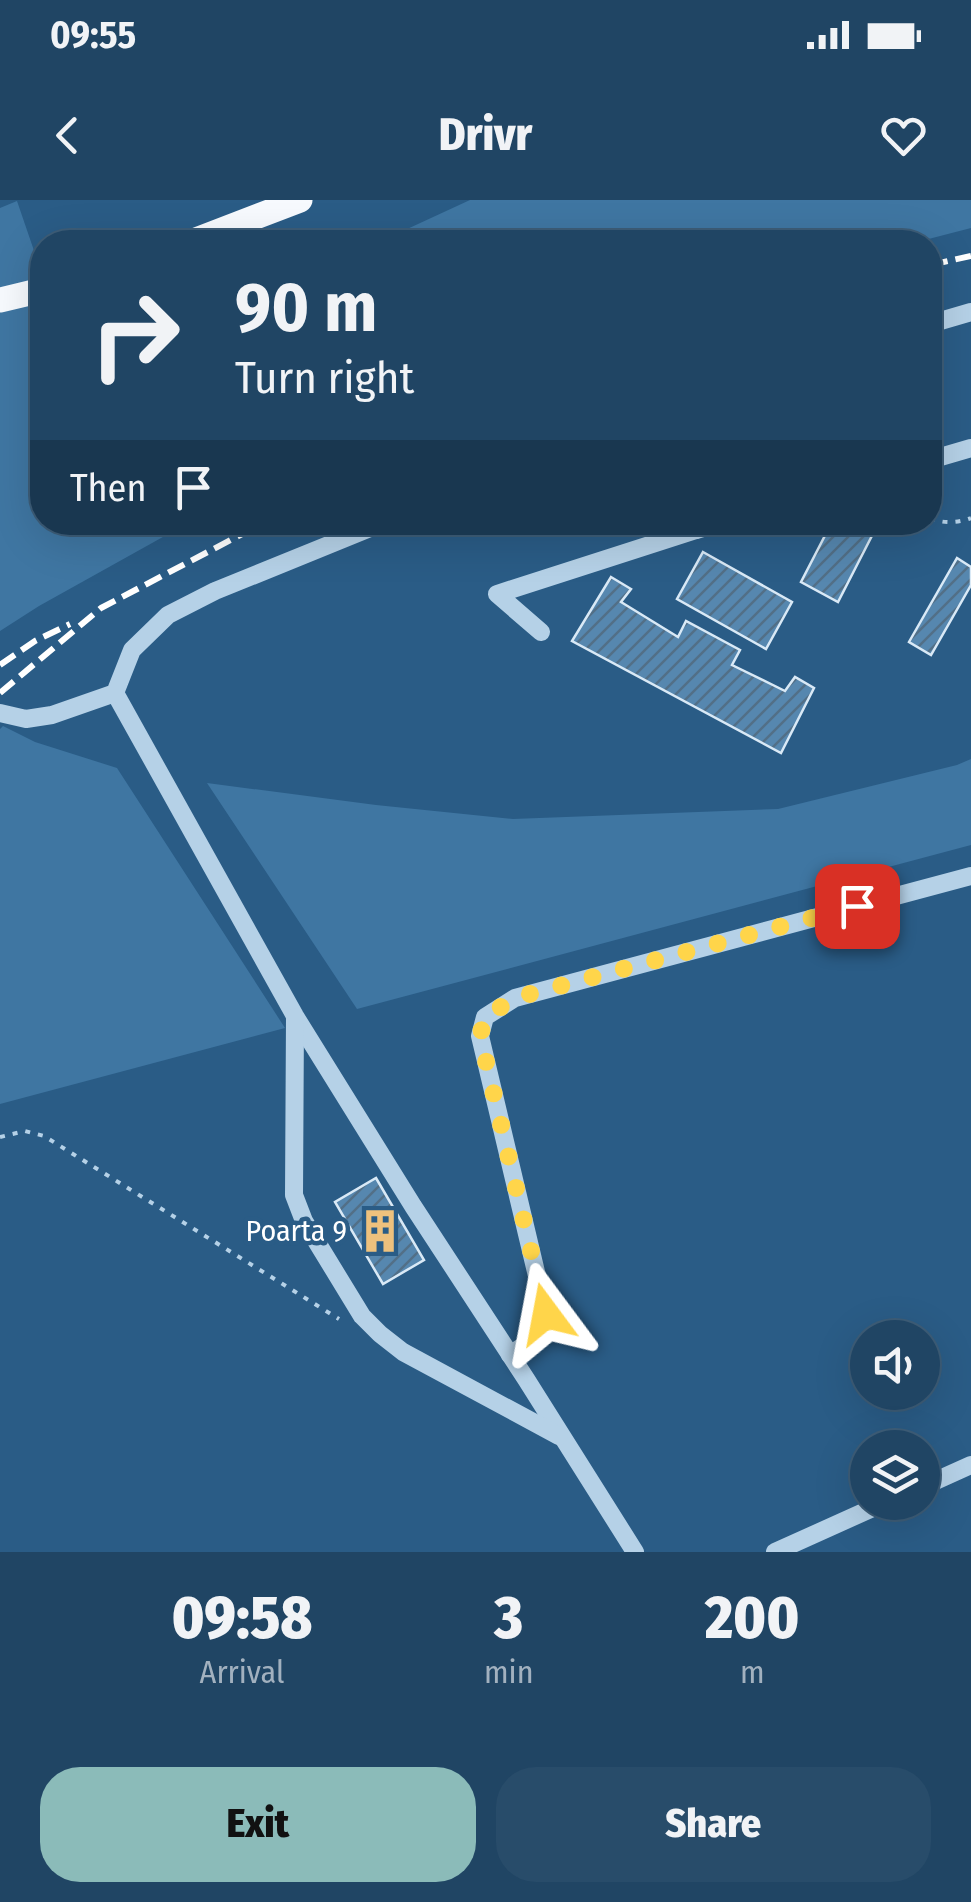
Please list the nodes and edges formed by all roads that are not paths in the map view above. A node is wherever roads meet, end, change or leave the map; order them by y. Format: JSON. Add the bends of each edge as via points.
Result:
{"nodes":[{"id":1,"x":300,"y":200,"type":"edge"},
{"id":2,"x":222,"y":230,"type":"edge"},
{"id":3,"x":971,"y":312,"type":"edge"},
{"id":4,"x":942,"y":320,"type":"edge"},
{"id":5,"x":971,"y":448,"type":"edge"},
{"id":6,"x":942,"y":456,"type":"edge"},
{"id":7,"x":353,"y":535,"type":"edge"},
{"id":8,"x":668,"y":535,"type":"edge"},
{"id":9,"x":541,"y":632,"type":"dead end"},
{"id":10,"x":115,"y":693,"type":"junction"},
{"id":11,"x":0,"y":713,"type":"edge"},
{"id":12,"x":971,"y":876,"type":"edge"},
{"id":13,"x":295,"y":1016,"type":"junction"},
{"id":14,"x":510,"y":1354,"type":"junction"},
{"id":15,"x":563,"y":1438,"type":"junction"},
{"id":16,"x":971,"y":1466,"type":"edge"},
{"id":17,"x":940,"y":1479,"type":"edge"},
{"id":18,"x":850,"y":1518,"type":"edge"},
{"id":19,"x":635,"y":1552,"type":"edge"},
{"id":20,"x":775,"y":1552,"type":"edge"}],
"edges":[{"from":1,"to":2,"type":"main road"},
{"from":3,"to":4,"type":"street"},
{"from":5,"to":6,"type":"street"},
{"from":7,"to":10,"type":"street","via":[[168,615],[132,650]]},
{"from":8,"to":9,"type":"street","via":[[497,594]]},
{"from":10,"to":11,"type":"street","via":[[52,715]]},
{"from":10,"to":13,"type":"street"},
{"from":12,"to":14,"type":"street","via":[[515,998],[485,1017],[480,1036],[546,1314],[539,1335]]},
{"from":13,"to":14,"type":"street"},
{"from":13,"to":15,"type":"street","via":[[294,1196],[362,1316],[403,1352]]},
{"from":14,"to":15,"type":"street"},
{"from":15,"to":19,"type":"street"},
{"from":16,"to":17,"type":"street"},
{"from":18,"to":20,"type":"street"}]}
